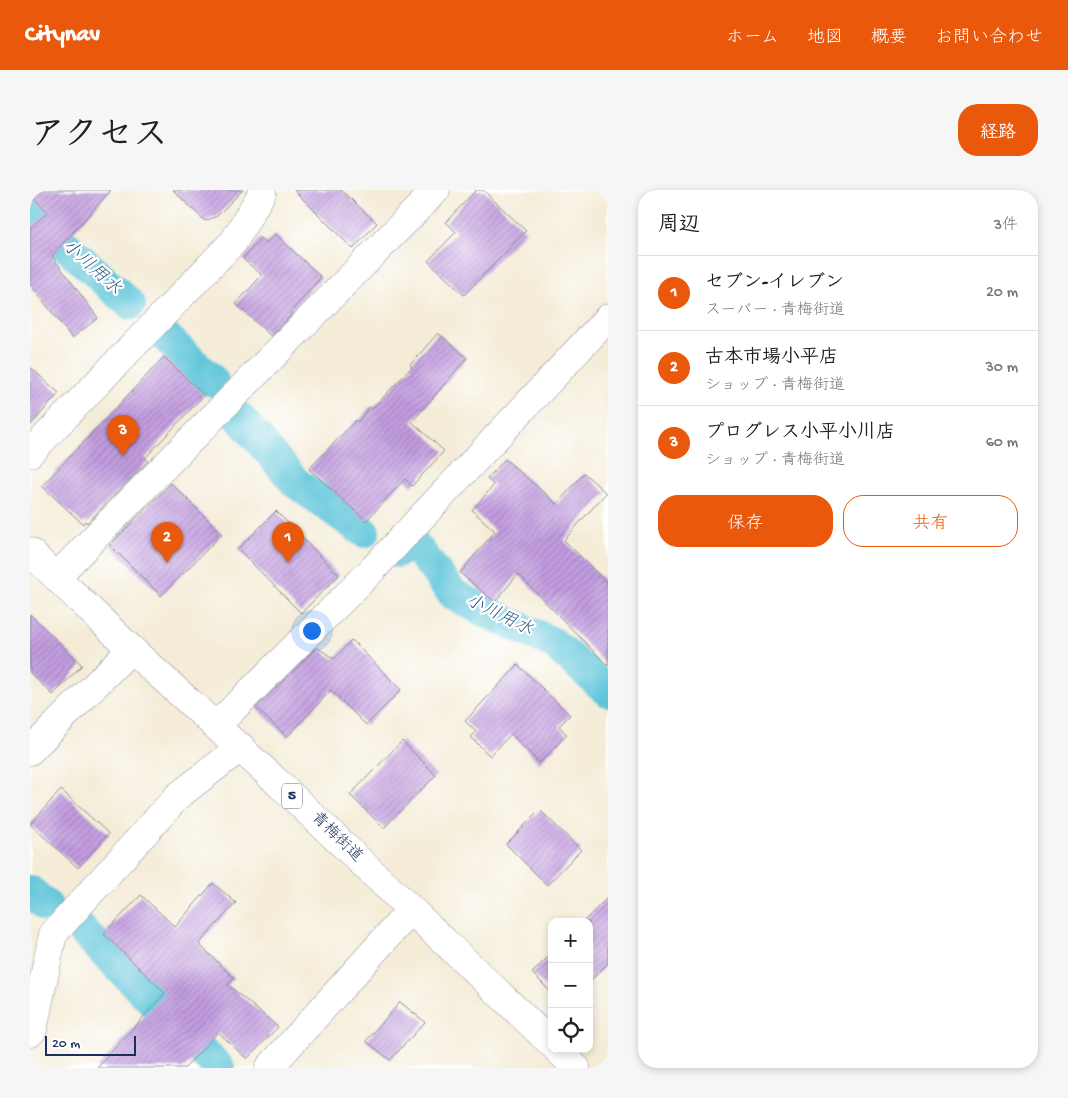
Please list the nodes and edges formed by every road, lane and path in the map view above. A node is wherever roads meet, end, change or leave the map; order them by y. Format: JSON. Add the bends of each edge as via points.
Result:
{"nodes":[{"id":1,"x":436,"y":190,"type":"edge"},
{"id":2,"x":262,"y":193,"type":"dead end"},
{"id":3,"x":608,"y":318,"type":"edge"},
{"id":4,"x":30,"y":453,"type":"edge"},
{"id":5,"x":30,"y":552,"type":"edge"},
{"id":6,"x":56,"y":577,"type":"junction"},
{"id":7,"x":131,"y":649,"type":"junction"},
{"id":8,"x":216,"y":726,"type":"junction"},
{"id":9,"x":240,"y":747,"type":"junction"},
{"id":10,"x":30,"y":750,"type":"edge"},
{"id":11,"x":411,"y":910,"type":"junction"},
{"id":12,"x":30,"y":1033,"type":"edge"},
{"id":13,"x":548,"y":1040,"type":"edge"},
{"id":14,"x":561,"y":1053,"type":"edge"},
{"id":15,"x":269,"y":1068,"type":"edge"},
{"id":16,"x":576,"y":1068,"type":"edge"}],
"edges":[{"from":1,"to":6,"type":"street"},
{"from":2,"to":4,"type":"street","via":[[234,242]]},
{"from":3,"to":8,"type":"street","via":[[374,568]]},
{"from":5,"to":6,"type":"street","name":"青梅街道","number":"5"},
{"from":6,"to":7,"type":"street","name":"青梅街道","number":"5"},
{"from":7,"to":8,"type":"street","name":"青梅街道","number":"5"},
{"from":7,"to":10,"type":"street"},
{"from":8,"to":9,"type":"street","name":"青梅街道","number":"5"},
{"from":9,"to":11,"type":"street","name":"青梅街道","number":"5"},
{"from":9,"to":12,"type":"street","via":[[178,796],[53,934]]},
{"from":11,"to":13,"type":"street","name":"青梅街道","number":"5"},
{"from":11,"to":15,"type":"street"},
{"from":14,"to":16,"type":"street"}]}
